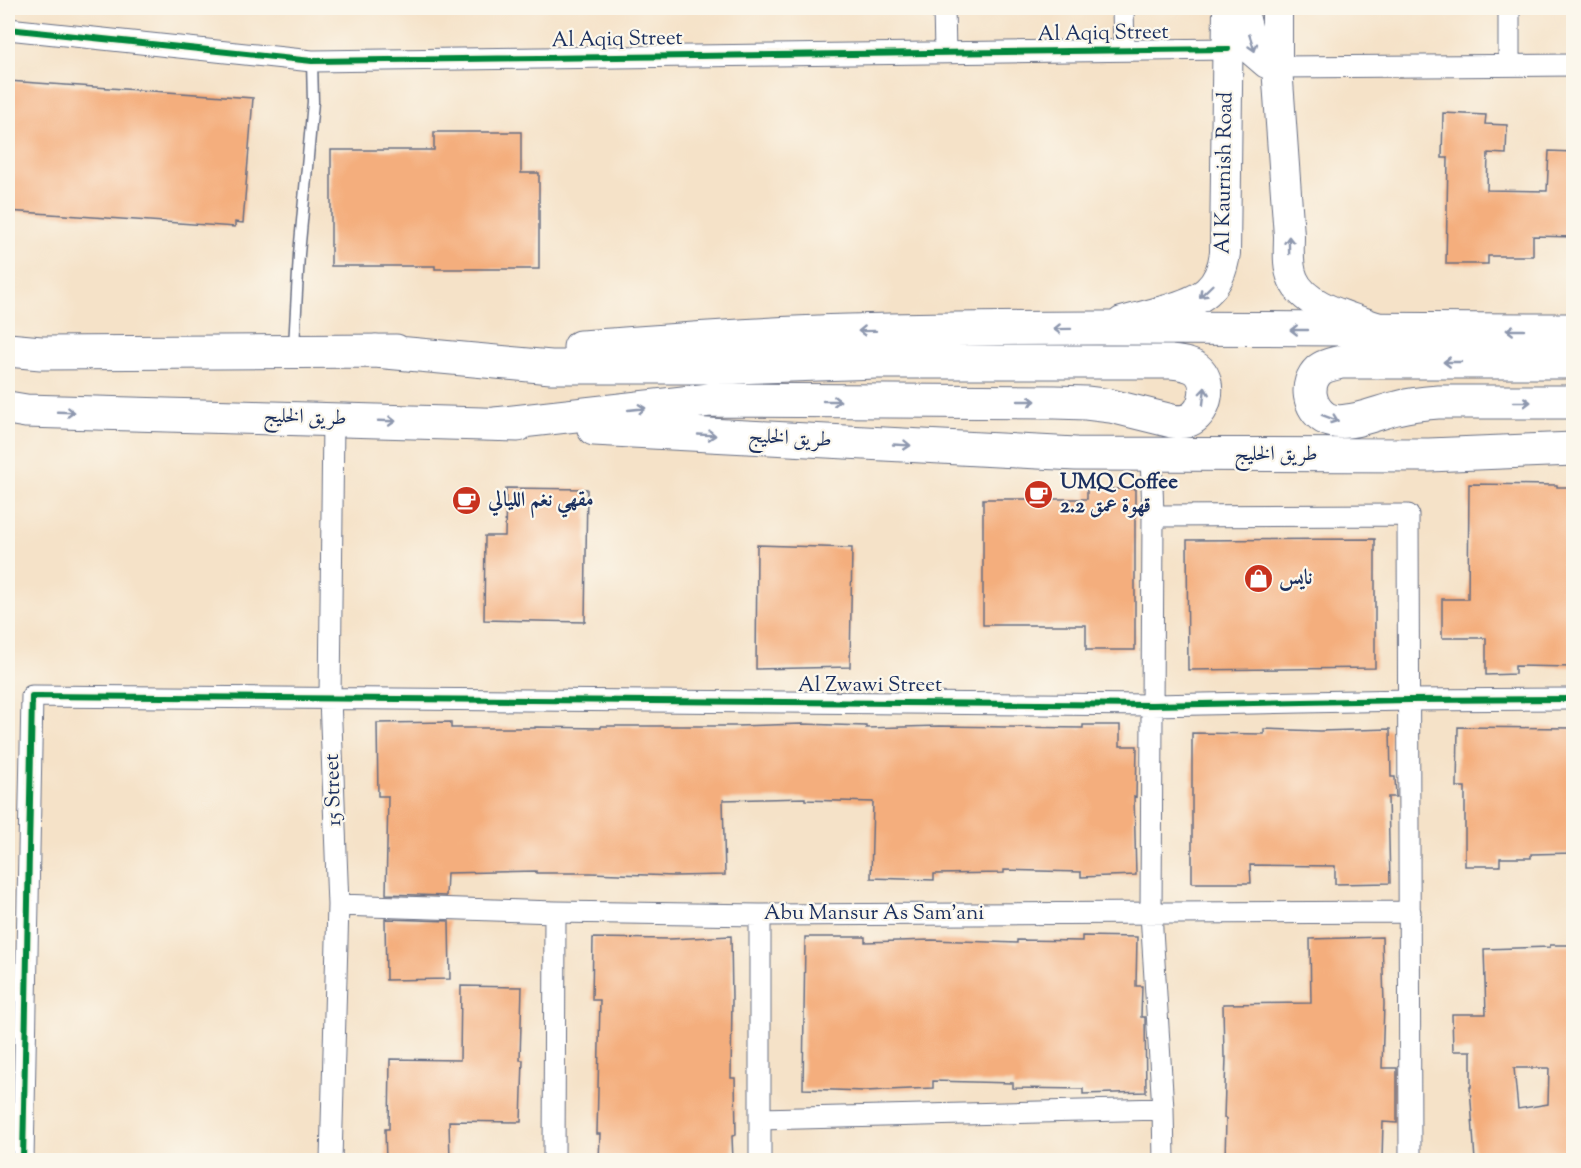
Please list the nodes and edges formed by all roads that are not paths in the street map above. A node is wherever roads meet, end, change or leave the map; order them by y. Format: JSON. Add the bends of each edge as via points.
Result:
{"nodes":[{"id":1,"x":944,"y":8,"type":"edge"},
{"id":2,"x":1123,"y":8,"type":"edge"},
{"id":3,"x":1228,"y":8,"type":"edge"},
{"id":4,"x":1242,"y":8,"type":"edge"},
{"id":5,"x":1277,"y":8,"type":"edge"},
{"id":6,"x":1509,"y":8,"type":"edge"},
{"id":7,"x":8,"y":29,"type":"edge"},
{"id":8,"x":1228,"y":49,"type":"junction"},
{"id":9,"x":1124,"y":50,"type":"junction"},
{"id":10,"x":945,"y":52,"type":"junction"},
{"id":11,"x":312,"y":60,"type":"junction"},
{"id":12,"x":1509,"y":65,"type":"junction"},
{"id":13,"x":1574,"y":65,"type":"edge"},
{"id":14,"x":1277,"y":67,"type":"junction"},
{"id":15,"x":1100,"y":328,"type":"junction"},
{"id":16,"x":1385,"y":330,"type":"junction"},
{"id":17,"x":1574,"y":330,"type":"edge"},
{"id":18,"x":8,"y":350,"type":"edge"},
{"id":19,"x":294,"y":351,"type":"junction"},
{"id":20,"x":375,"y":351,"type":"junction"},
{"id":21,"x":1574,"y":362,"type":"edge"},
{"id":22,"x":1574,"y":402,"type":"edge"},
{"id":23,"x":14,"y":410,"type":"edge"},
{"id":24,"x":333,"y":419,"type":"junction"},
{"id":25,"x":496,"y":424,"type":"junction"},
{"id":26,"x":1574,"y":449,"type":"edge"},
{"id":27,"x":1151,"y":454,"type":"junction"},
{"id":28,"x":1153,"y":516,"type":"junction"},
{"id":29,"x":330,"y":698,"type":"junction"},
{"id":30,"x":1409,"y":699,"type":"junction"},
{"id":31,"x":1574,"y":699,"type":"edge"},
{"id":32,"x":1152,"y":705,"type":"junction"},
{"id":33,"x":338,"y":905,"type":"junction"},
{"id":34,"x":555,"y":912,"type":"junction"},
{"id":35,"x":1410,"y":912,"type":"junction"},
{"id":36,"x":1151,"y":913,"type":"junction"},
{"id":37,"x":760,"y":915,"type":"junction"},
{"id":38,"x":1163,"y":1109,"type":"junction"},
{"id":39,"x":760,"y":1119,"type":"junction"},
{"id":40,"x":23,"y":1161,"type":"edge"},
{"id":41,"x":331,"y":1161,"type":"edge"},
{"id":42,"x":554,"y":1161,"type":"edge"},
{"id":43,"x":759,"y":1161,"type":"edge"},
{"id":44,"x":1164,"y":1161,"type":"edge"},
{"id":45,"x":1410,"y":1161,"type":"edge"}],
"edges":[{"from":1,"to":10,"type":"street"},
{"from":2,"to":9,"type":"street"},
{"from":3,"to":8,"type":"street","name":"Al Kaurnish Road"},
{"from":4,"to":14,"type":"street","one_way":true,"via":[[1253,51]]},
{"from":5,"to":14,"type":"street"},
{"from":6,"to":12,"type":"street"},
{"from":7,"to":11,"type":"street","name":"Al Aqiq Street"},
{"from":8,"to":9,"type":"street","name":"Al Aqiq Street"},
{"from":8,"to":15,"type":"street","name":"Al Kaurnish Road","one_way":true,"via":[[1223,267],[1212,287],[1191,303]]},
{"from":9,"to":10,"type":"street","name":"Al Aqiq Street"},
{"from":10,"to":11,"type":"street","name":"Al Aqiq Street"},
{"from":11,"to":19,"type":"lane","via":[[313,102]]},
{"from":12,"to":13,"type":"street"},
{"from":12,"to":14,"type":"street"},
{"from":16,"to":14,"type":"street","one_way":true,"via":[[1319,305],[1292,278]]},
{"from":16,"to":15,"type":"main road","one_way":true},
{"from":15,"to":20,"type":"main road","one_way":true,"via":[[848,331],[571,347]]},
{"from":17,"to":16,"type":"main road","one_way":true},
{"from":18,"to":19,"type":"main road"},
{"from":19,"to":20,"type":"main road"},
{"from":25,"to":20,"type":"main road","one_way":true,"via":[[710,400],[1075,402],[1181,422],[1190,420],[1202,407],[1205,386],[1199,371],[1192,366],[1171,362],[551,367]]},
{"from":21,"to":22,"type":"main road","one_way":true,"via":[[1341,362],[1320,370],[1310,387],[1313,406],[1326,419],[1337,422],[1438,402]]},
{"from":23,"to":24,"type":"main road","name":"طريق الخليج","one_way":true},
{"from":24,"to":25,"type":"main road","name":"طريق الخليج","one_way":true},
{"from":24,"to":29,"type":"street","name":"15 Street"},
{"from":25,"to":27,"type":"main road","name":"طريق الخليج","one_way":true,"via":[[1076,454]]},
{"from":26,"to":27,"type":"main road","name":"طريق الخليج","via":[[1429,455]]},
{"from":27,"to":28,"type":"street"},
{"from":28,"to":30,"type":"street","via":[[1407,516]]},
{"from":28,"to":32,"type":"street"},
{"from":29,"to":32,"type":"street","name":"Al Zwawi Street"},
{"from":29,"to":33,"type":"street","name":"15 Street"},
{"from":29,"to":40,"type":"street","name":"Al Zwawi Street","via":[[32,696]]},
{"from":30,"to":31,"type":"street","name":"Al Zwawi Street"},
{"from":30,"to":32,"type":"street","name":"Al Zwawi Street"},
{"from":30,"to":35,"type":"street"},
{"from":32,"to":36,"type":"street"},
{"from":33,"to":34,"type":"street","name":"Abu Mansur As Sam'ani"},
{"from":33,"to":41,"type":"street","name":"15 Street"},
{"from":34,"to":37,"type":"street","name":"Abu Mansur As Sam'ani"},
{"from":34,"to":42,"type":"street"},
{"from":35,"to":36,"type":"street","name":"Abu Mansur As Sam'ani"},
{"from":35,"to":45,"type":"street"},
{"from":36,"to":37,"type":"street","name":"Abu Mansur As Sam'ani"},
{"from":36,"to":38,"type":"street"},
{"from":37,"to":39,"type":"street"},
{"from":38,"to":39,"type":"street"},
{"from":38,"to":44,"type":"street"},
{"from":39,"to":43,"type":"street"}]}
